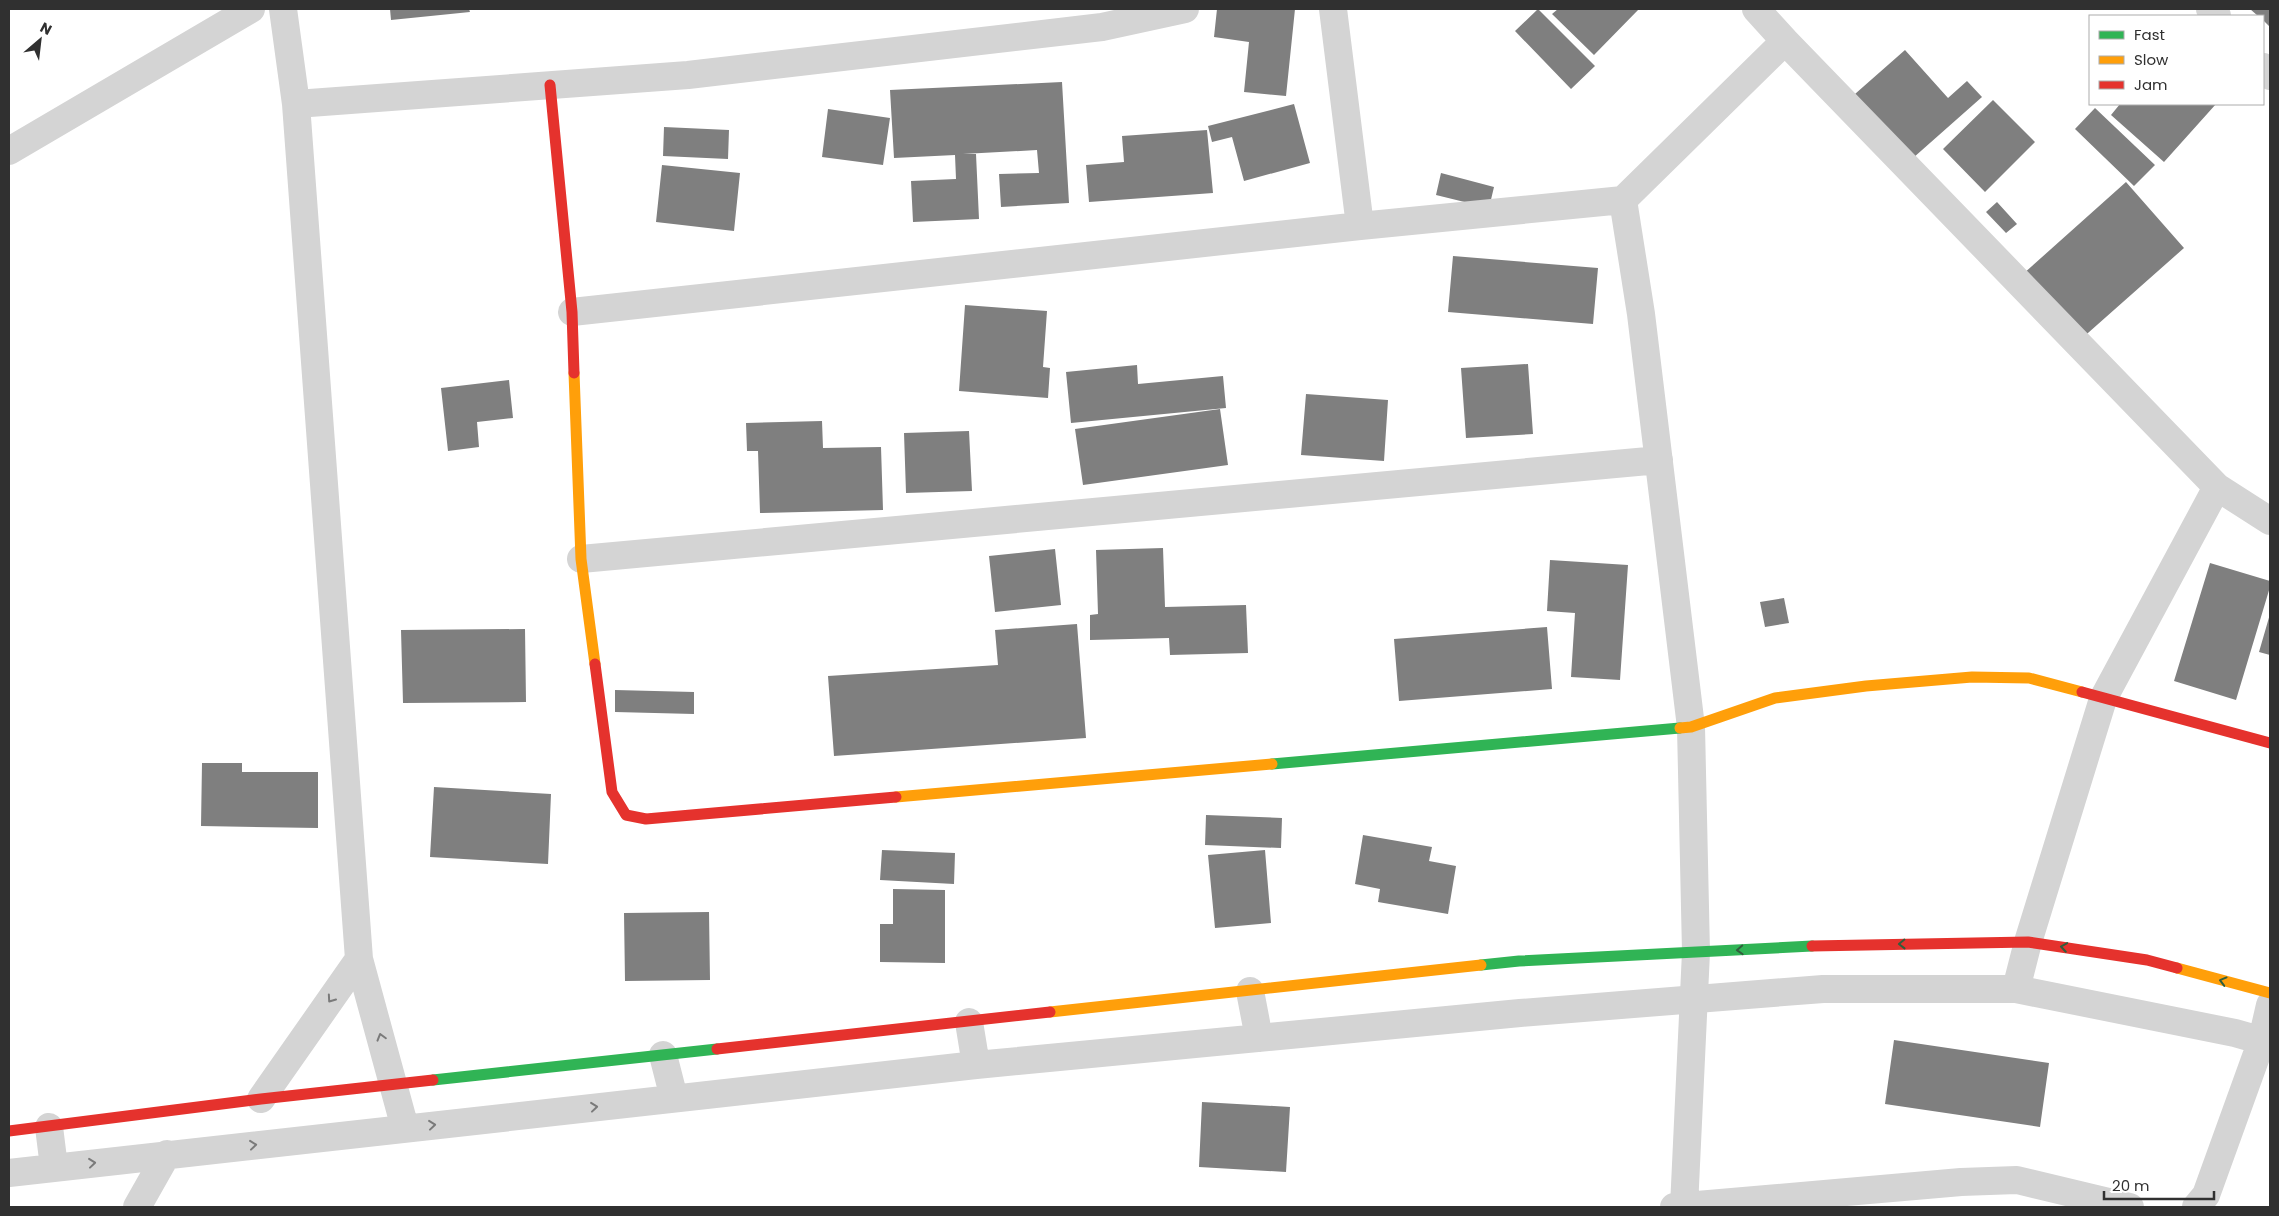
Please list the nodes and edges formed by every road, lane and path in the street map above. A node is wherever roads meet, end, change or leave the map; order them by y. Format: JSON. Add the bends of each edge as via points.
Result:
{"nodes":[{"id":1,"x":283,"y":9,"type":"edge"},
{"id":2,"x":1185,"y":9,"type":"edge"},
{"id":3,"x":1333,"y":9,"type":"edge"},
{"id":4,"x":1756,"y":9,"type":"edge"},
{"id":5,"x":241,"y":12,"type":"edge"},
{"id":6,"x":1785,"y":41,"type":"junction"},
{"id":7,"x":550,"y":85,"type":"junction"},
{"id":8,"x":296,"y":104,"type":"junction"},
{"id":9,"x":9,"y":151,"type":"edge"},
{"id":10,"x":1623,"y":200,"type":"junction"},
{"id":11,"x":1360,"y":226,"type":"junction"},
{"id":12,"x":572,"y":312,"type":"junction"},
{"id":13,"x":1659,"y":460,"type":"junction"},
{"id":14,"x":2217,"y":487,"type":"junction"},
{"id":15,"x":2270,"y":521,"type":"edge"},
{"id":16,"x":581,"y":559,"type":"junction"},
{"id":17,"x":2103,"y":699,"type":"junction"},
{"id":18,"x":1691,"y":727,"type":"junction"},
{"id":19,"x":2270,"y":743,"type":"edge"},
{"id":20,"x":2028,"y":942,"type":"junction"},
{"id":21,"x":1696,"y":952,"type":"junction"},
{"id":22,"x":359,"y":959,"type":"junction"},
{"id":23,"x":2016,"y":988,"type":"junction"},
{"id":24,"x":1250,"y":991,"type":"junction"},
{"id":25,"x":2270,"y":993,"type":"edge"},
{"id":26,"x":1694,"y":999,"type":"junction"},
{"id":27,"x":2270,"y":1006,"type":"edge"},
{"id":28,"x":969,"y":1022,"type":"junction"},
{"id":29,"x":1259,"y":1038,"type":"junction"},
{"id":30,"x":2266,"y":1042,"type":"edge"},
{"id":31,"x":663,"y":1055,"type":"junction"},
{"id":32,"x":976,"y":1065,"type":"junction"},
{"id":33,"x":394,"y":1084,"type":"junction"},
{"id":34,"x":674,"y":1098,"type":"junction"},
{"id":35,"x":261,"y":1099,"type":"junction"},
{"id":36,"x":49,"y":1128,"type":"junction"},
{"id":37,"x":405,"y":1128,"type":"junction"},
{"id":38,"x":9,"y":1131,"type":"edge"},
{"id":39,"x":167,"y":1154,"type":"junction"},
{"id":40,"x":54,"y":1167,"type":"junction"},
{"id":41,"x":9,"y":1173,"type":"edge"},
{"id":42,"x":137,"y":1207,"type":"edge"},
{"id":43,"x":1680,"y":1207,"type":"edge"},
{"id":44,"x":2130,"y":1207,"type":"edge"},
{"id":45,"x":2196,"y":1207,"type":"edge"}],
"edges":[{"from":1,"to":8,"type":"street"},
{"from":2,"to":7,"type":"street","via":[[1102,27],[688,75]]},
{"from":3,"to":11,"type":"street"},
{"from":4,"to":6,"type":"street"},
{"from":5,"to":9,"type":"street"},
{"from":6,"to":10,"type":"street"},
{"from":6,"to":14,"type":"street"},
{"from":7,"to":8,"type":"street"},
{"from":7,"to":12,"type":"street"},
{"from":8,"to":22,"type":"street"},
{"from":10,"to":11,"type":"street"},
{"from":10,"to":13,"type":"street"},
{"from":11,"to":12,"type":"street"},
{"from":12,"to":16,"type":"street"},
{"from":13,"to":16,"type":"street"},
{"from":13,"to":18,"type":"street"},
{"from":14,"to":15,"type":"street"},
{"from":14,"to":17,"type":"street"},
{"from":16,"to":18,"type":"street","via":[[612,792],[626,816],[646,819]]},
{"from":17,"to":18,"type":"street","via":[[2028,678],[1972,677],[1774,698]]},
{"from":17,"to":19,"type":"street"},
{"from":17,"to":20,"type":"street"},
{"from":18,"to":21,"type":"street"},
{"from":20,"to":21,"type":"street","one_way":true,"via":[[1832,945]]},
{"from":20,"to":23,"type":"street"},
{"from":25,"to":20,"type":"street","one_way":true,"via":[[2147,960]]},
{"from":21,"to":24,"type":"street","via":[[1519,961]]},
{"from":21,"to":26,"type":"street"},
{"from":33,"to":22,"type":"street","one_way":true},
{"from":22,"to":35,"type":"street","one_way":true},
{"from":23,"to":26,"type":"street","via":[[1823,989]]},
{"from":23,"to":30,"type":"street","via":[[2235,1032]]},
{"from":24,"to":28,"type":"street"},
{"from":24,"to":29,"type":"street"},
{"from":26,"to":29,"type":"street"},
{"from":26,"to":43,"type":"street"},
{"from":27,"to":30,"type":"street"},
{"from":28,"to":31,"type":"street"},
{"from":28,"to":32,"type":"street"},
{"from":29,"to":32,"type":"street"},
{"from":30,"to":45,"type":"street","via":[[2206,1195]]},
{"from":31,"to":33,"type":"street"},
{"from":31,"to":34,"type":"street"},
{"from":32,"to":34,"type":"street"},
{"from":33,"to":35,"type":"street"},
{"from":33,"to":37,"type":"street"},
{"from":37,"to":34,"type":"street","one_way":true},
{"from":35,"to":36,"type":"street"},
{"from":36,"to":38,"type":"street"},
{"from":36,"to":40,"type":"street"},
{"from":39,"to":37,"type":"street","one_way":true},
{"from":40,"to":39,"type":"street","one_way":true},
{"from":39,"to":42,"type":"street"},
{"from":40,"to":41,"type":"street"},
{"from":43,"to":44,"type":"street","via":[[2017,1180]]}]}
